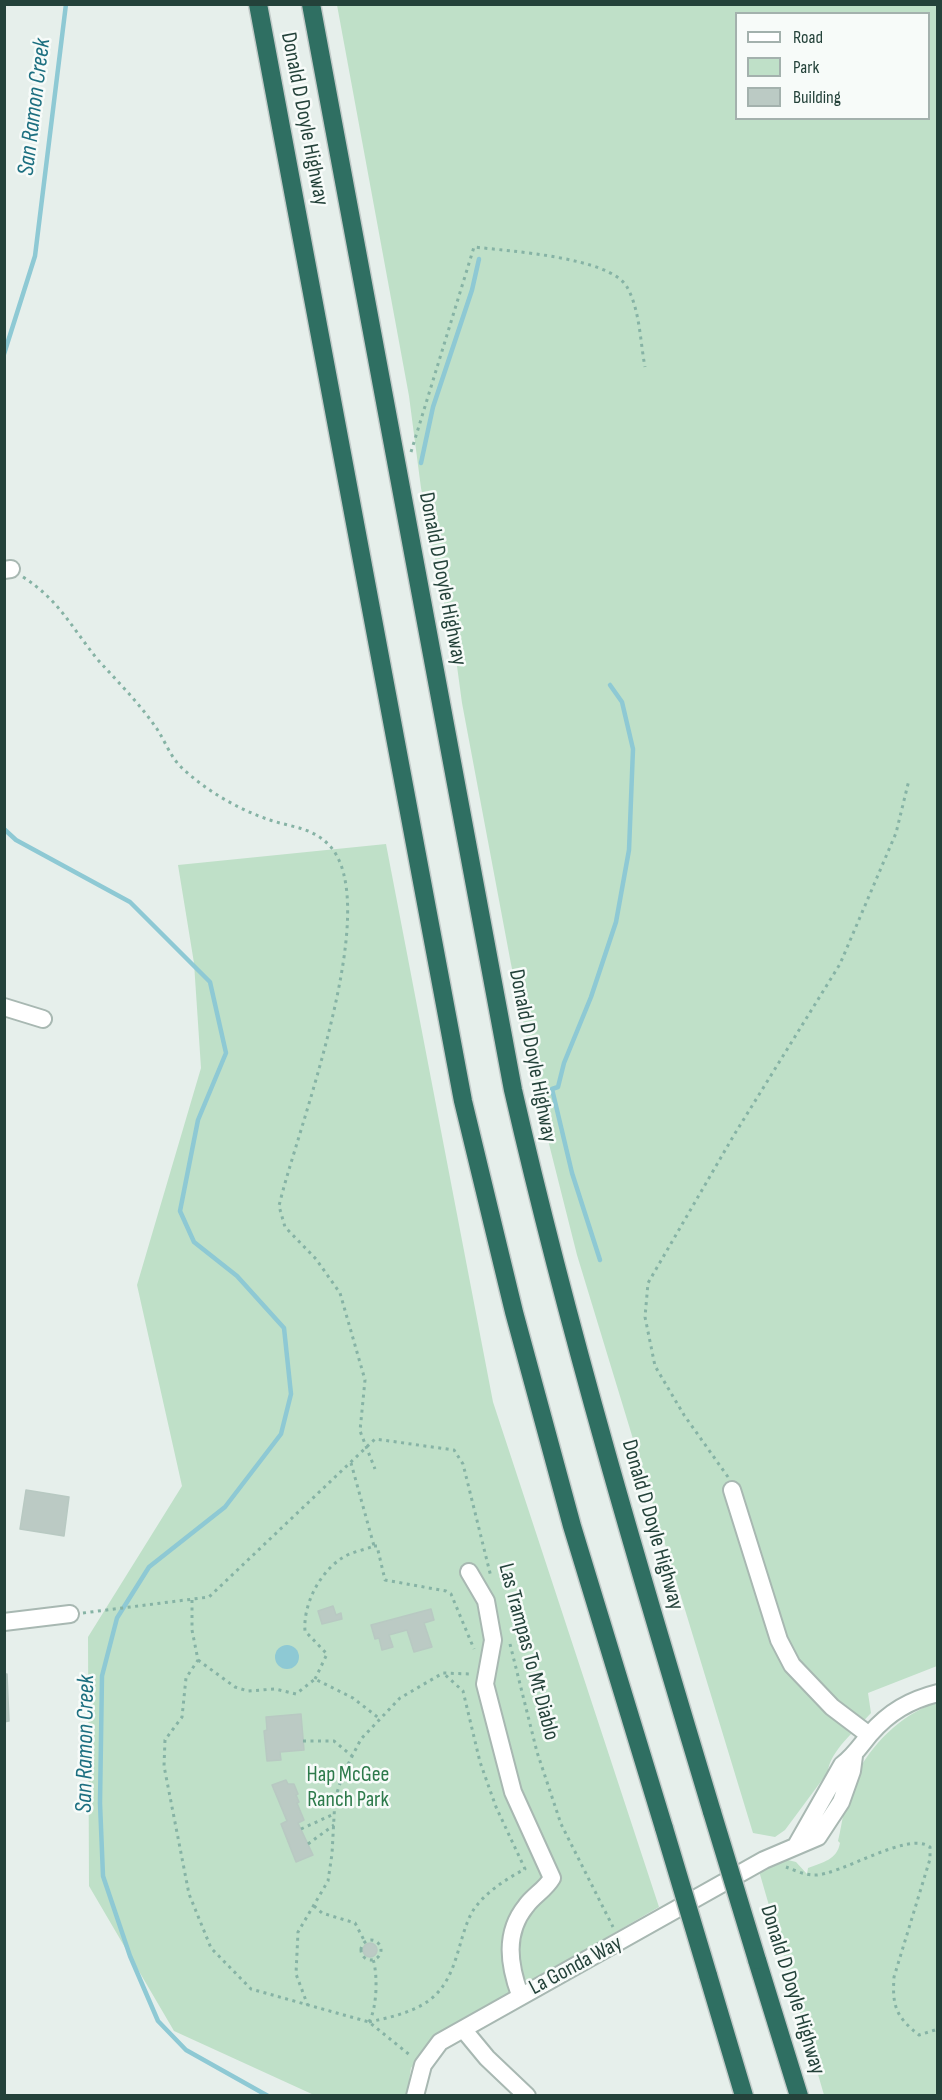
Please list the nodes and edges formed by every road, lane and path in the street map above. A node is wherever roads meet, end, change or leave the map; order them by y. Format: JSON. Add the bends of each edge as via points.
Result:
{"nodes":[{"id":1,"x":258,"y":4,"type":"edge"},
{"id":2,"x":310,"y":4,"type":"edge"},
{"id":3,"x":645,"y":367,"type":"dead end"},
{"id":4,"x":399,"y":481,"type":"junction"},
{"id":5,"x":8,"y":570,"type":"edge"},
{"id":6,"x":909,"y":780,"type":"dead end"},
{"id":7,"x":4,"y":1006,"type":"edge"},
{"id":8,"x":43,"y":1019,"type":"dead end"},
{"id":9,"x":365,"y":1447,"type":"junction"},
{"id":10,"x":350,"y":1463,"type":"junction"},
{"id":11,"x":375,"y":1469,"type":"dead end"},
{"id":12,"x":732,"y":1490,"type":"joint"},
{"id":13,"x":374,"y":1546,"type":"junction"},
{"id":14,"x":469,"y":1572,"type":"dead end"},
{"id":15,"x":492,"y":1580,"type":"dead end"},
{"id":16,"x":192,"y":1600,"type":"junction"},
{"id":17,"x":70,"y":1614,"type":"joint"},
{"id":18,"x":4,"y":1622,"type":"edge"},
{"id":19,"x":509,"y":1642,"type":"dead end"},
{"id":20,"x":478,"y":1657,"type":"dead end"},
{"id":21,"x":198,"y":1660,"type":"junction"},
{"id":22,"x":476,"y":1666,"type":"dead end"},
{"id":23,"x":442,"y":1672,"type":"junction"},
{"id":24,"x":315,"y":1679,"type":"junction"},
{"id":25,"x":938,"y":1693,"type":"edge"},
{"id":26,"x":380,"y":1719,"type":"junction"},
{"id":27,"x":869,"y":1735,"type":"junction"},
{"id":28,"x":303,"y":1742,"type":"dead end"},
{"id":29,"x":352,"y":1756,"type":"junction"},
{"id":30,"x":334,"y":1814,"type":"junction"},
{"id":31,"x":333,"y":1825,"type":"junction"},
{"id":32,"x":301,"y":1829,"type":"dead end"},
{"id":33,"x":308,"y":1844,"type":"dead end"},
{"id":34,"x":764,"y":1860,"type":"junction"},
{"id":35,"x":313,"y":1906,"type":"junction"},
{"id":36,"x":365,"y":1942,"type":"junction"},
{"id":37,"x":622,"y":1942,"type":"junction"},
{"id":38,"x":373,"y":1959,"type":"junction"},
{"id":39,"x":520,"y":1995,"type":"junction"},
{"id":40,"x":308,"y":2006,"type":"junction"},
{"id":41,"x":369,"y":2022,"type":"junction"},
{"id":42,"x":463,"y":2029,"type":"junction"},
{"id":43,"x":938,"y":2029,"type":"edge"},
{"id":44,"x":423,"y":2065,"type":"junction"},
{"id":45,"x":416,"y":2096,"type":"edge"},
{"id":46,"x":527,"y":2096,"type":"edge"},
{"id":47,"x":744,"y":2096,"type":"edge"},
{"id":48,"x":799,"y":2096,"type":"edge"}],
"edges":[{"from":1,"to":47,"type":"highway","name":"Donald D Doyle Highway","bridge":true,"via":[[466,1113],[508,1291],[572,1526]]},
{"from":2,"to":4,"type":"highway","name":"Donald D Doyle Highway"},
{"from":3,"to":4,"type":"path","via":[[634,304],[626,284],[612,273],[577,261],[474,247],[420,430]]},
{"from":4,"to":48,"type":"highway","name":"Donald D Doyle Highway","bridge":true,"via":[[508,1067],[536,1191],[622,1512]]},
{"from":5,"to":9,"type":"path","via":[[48,594],[157,728],[180,766],[236,806],[272,821],[300,826],[328,844],[340,866],[348,889],[343,972],[279,1206],[285,1227],[316,1259],[340,1293],[365,1380],[360,1431]]},
{"from":6,"to":12,"type":"path","via":[[896,834],[840,964],[648,1283],[645,1317],[655,1366],[724,1471]]},
{"from":7,"to":8,"type":"street"},
{"from":9,"to":10,"type":"path"},
{"from":9,"to":11,"type":"path"},
{"from":9,"to":15,"type":"path","name":"Las Trampas To Mt Diablo","via":[[375,1439],[454,1450],[463,1464]]},
{"from":10,"to":13,"type":"path"},
{"from":10,"to":16,"type":"path","via":[[236,1574],[209,1597]]},
{"from":12,"to":27,"type":"street","via":[[779,1640],[792,1665],[832,1707]]},
{"from":13,"to":20,"type":"path","via":[[386,1580],[451,1594]]},
{"from":13,"to":24,"type":"path","via":[[341,1559],[306,1606],[305,1631],[327,1654]]},
{"from":14,"to":39,"type":"street","via":[[486,1601],[492,1640],[485,1684],[513,1792],[552,1878],[525,1907],[513,1930],[511,1971]]},
{"from":16,"to":17,"type":"path"},
{"from":16,"to":21,"type":"path"},
{"from":17,"to":18,"type":"street"},
{"from":19,"to":37,"type":"path","name":"Las Trampas To Mt Diablo","via":[[537,1752],[561,1824]]},
{"from":21,"to":24,"type":"path","via":[[235,1687],[248,1690],[275,1689],[296,1694]]},
{"from":21,"to":40,"type":"path","via":[[186,1678],[182,1717],[165,1740],[164,1766],[189,1894],[212,1948],[251,1989]]},
{"from":22,"to":23,"type":"path","via":[[474,1674]]},
{"from":23,"to":26,"type":"path","via":[[400,1698]]},
{"from":23,"to":41,"type":"path","via":[[463,1691],[480,1762],[525,1869],[493,1890],[473,1911],[458,1957],[438,1992],[424,2004]]},
{"from":24,"to":26,"type":"path","via":[[361,1703]]},
{"from":25,"to":27,"type":"street","via":[[900,1706]]},
{"from":26,"to":29,"type":"path","via":[[361,1739]]},
{"from":27,"to":34,"type":"street","name":"La Gonda Way","via":[[854,1756],[837,1809],[818,1837]]},
{"from":28,"to":29,"type":"path","via":[[334,1741]]},
{"from":29,"to":30,"type":"path","via":[[334,1799]]},
{"from":30,"to":31,"type":"path"},
{"from":30,"to":32,"type":"path"},
{"from":31,"to":33,"type":"path"},
{"from":31,"to":35,"type":"path","via":[[328,1881]]},
{"from":34,"to":37,"type":"street","name":"La Gonda Way"},
{"from":34,"to":43,"type":"path","via":[[814,1876],[897,1847],[921,1842],[930,1847],[893,1993],[900,2019],[906,2025],[919,2035]]},
{"from":35,"to":36,"type":"path","via":[[322,1913],[355,1923]]},
{"from":35,"to":40,"type":"path","via":[[298,1932],[296,1974]]},
{"from":36,"to":38,"type":"path","via":[[362,1954]]},
{"from":36,"to":38,"type":"path","via":[[372,1940],[379,1945],[380,1954]]},
{"from":37,"to":39,"type":"street","name":"La Gonda Way"},
{"from":38,"to":41,"type":"path","via":[[374,2014]]},
{"from":39,"to":42,"type":"street","name":"La Gonda Way"},
{"from":40,"to":41,"type":"path"},
{"from":41,"to":44,"type":"path"},
{"from":42,"to":44,"type":"street","name":"La Gonda Way","via":[[440,2042]]},
{"from":42,"to":46,"type":"street"},
{"from":44,"to":45,"type":"street","name":"La Gonda Way"}]}
